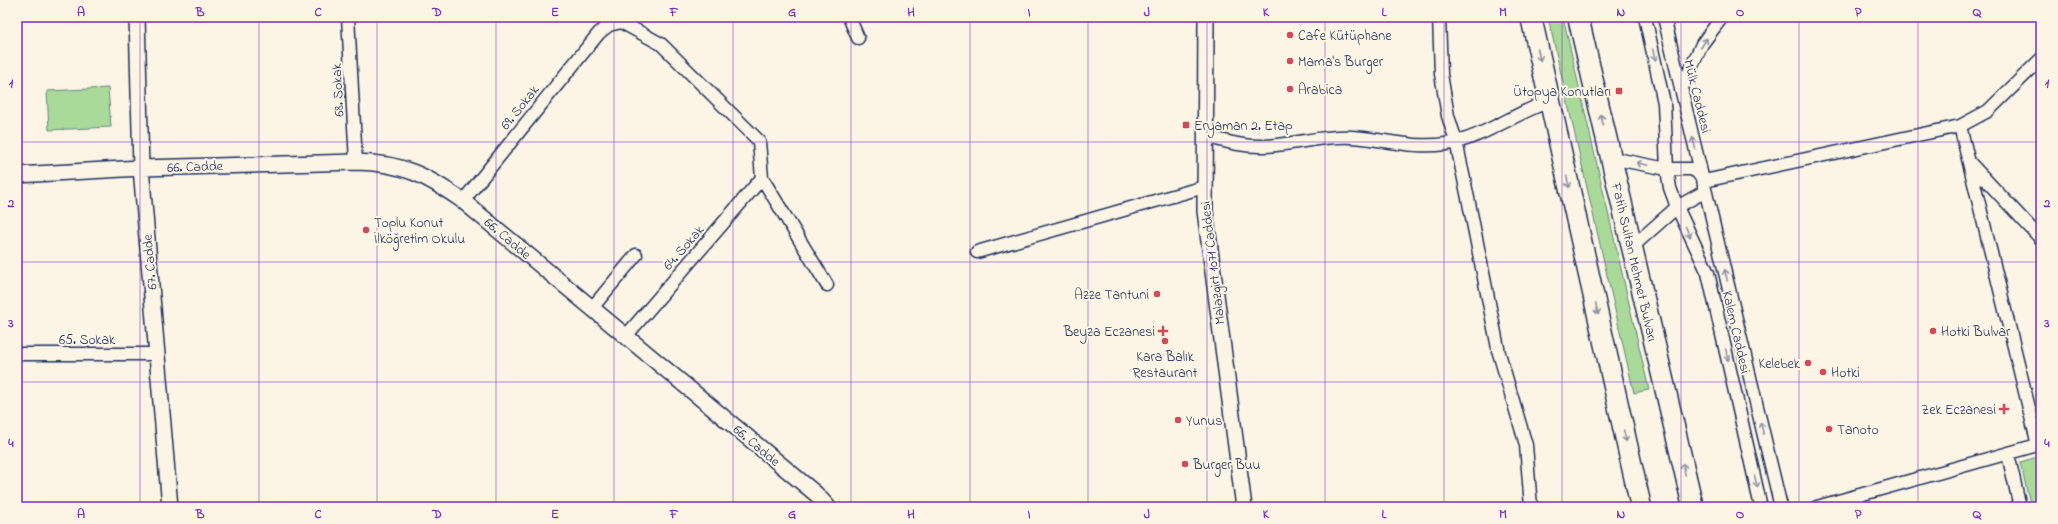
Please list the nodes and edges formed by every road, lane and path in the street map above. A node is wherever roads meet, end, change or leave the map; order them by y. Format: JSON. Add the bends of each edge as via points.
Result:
{"nodes":[{"id":1,"x":137,"y":17,"type":"edge"},
{"id":2,"x":348,"y":17,"type":"edge"},
{"id":3,"x":849,"y":17,"type":"edge"},
{"id":4,"x":1206,"y":17,"type":"edge"},
{"id":5,"x":1439,"y":17,"type":"edge"},
{"id":6,"x":1531,"y":17,"type":"edge"},
{"id":7,"x":1578,"y":17,"type":"edge"},
{"id":8,"x":1645,"y":17,"type":"edge"},
{"id":9,"x":1664,"y":17,"type":"edge"},
{"id":10,"x":1722,"y":17,"type":"edge"},
{"id":11,"x":622,"y":19,"type":"edge"},
{"id":12,"x":858,"y":38,"type":"dead end"},
{"id":13,"x":2041,"y":59,"type":"edge"},
{"id":14,"x":1681,"y":90,"type":"junction"},
{"id":15,"x":1550,"y":101,"type":"junction"},
{"id":16,"x":1960,"y":126,"type":"junction"},
{"id":17,"x":1205,"y":136,"type":"junction"},
{"id":18,"x":1456,"y":141,"type":"junction"},
{"id":19,"x":1611,"y":158,"type":"junction"},
{"id":20,"x":356,"y":162,"type":"junction"},
{"id":21,"x":1969,"y":163,"type":"junction"},
{"id":22,"x":141,"y":168,"type":"junction"},
{"id":23,"x":1667,"y":169,"type":"junction"},
{"id":24,"x":17,"y":174,"type":"edge"},
{"id":25,"x":762,"y":178,"type":"junction"},
{"id":26,"x":1704,"y":181,"type":"junction"},
{"id":27,"x":1204,"y":187,"type":"junction"},
{"id":28,"x":463,"y":201,"type":"junction"},
{"id":29,"x":1677,"y":207,"type":"junction"},
{"id":30,"x":2041,"y":239,"type":"edge"},
{"id":31,"x":1632,"y":246,"type":"junction"},
{"id":32,"x":977,"y":252,"type":"dead end"},
{"id":33,"x":636,"y":255,"type":"dead end"},
{"id":34,"x":827,"y":285,"type":"dead end"},
{"id":35,"x":592,"y":308,"type":"junction"},
{"id":36,"x":626,"y":336,"type":"junction"},
{"id":37,"x":17,"y":354,"type":"edge"},
{"id":38,"x":156,"y":354,"type":"junction"},
{"id":39,"x":2040,"y":445,"type":"edge"},
{"id":40,"x":2008,"y":454,"type":"junction"},
{"id":41,"x":170,"y":507,"type":"edge"},
{"id":42,"x":828,"y":507,"type":"edge"},
{"id":43,"x":1244,"y":507,"type":"edge"},
{"id":44,"x":1531,"y":507,"type":"edge"},
{"id":45,"x":1641,"y":507,"type":"edge"},
{"id":46,"x":1693,"y":507,"type":"edge"},
{"id":47,"x":1761,"y":507,"type":"edge"},
{"id":48,"x":1781,"y":507,"type":"edge"},
{"id":49,"x":1817,"y":507,"type":"edge"},
{"id":50,"x":2020,"y":507,"type":"edge"}],
"edges":[{"from":1,"to":22,"type":"street","name":"67. Cadde"},
{"from":2,"to":20,"type":"street","name":"68. Sokak"},
{"from":3,"to":12,"type":"street"},
{"from":4,"to":17,"type":"street","name":"Malazgirt 1071 Caddesi"},
{"from":5,"to":18,"type":"street","via":[[1441,74],[1448,116]]},
{"from":6,"to":15,"type":"highway","one_way":true},
{"from":19,"to":7,"type":"highway","name":"Fatih Sultan Mehmet Bulvarı","one_way":true},
{"from":8,"to":23,"type":"street","one_way":true,"via":[[1664,103]]},
{"from":9,"to":14,"type":"street","name":"Mülk Caddesi"},
{"from":14,"to":10,"type":"street","one_way":true,"via":[[1702,44]]},
{"from":11,"to":25,"type":"street","via":[[661,44],[759,141]]},
{"from":11,"to":28,"type":"street","name":"69. Sokak","via":[[599,32]]},
{"from":13,"to":16,"type":"street","via":[[1988,111]]},
{"from":26,"to":14,"type":"street","name":"Mülk Caddesi","one_way":true},
{"from":15,"to":18,"type":"street","via":[[1531,107],[1478,134]]},
{"from":15,"to":45,"type":"highway","one_way":true},
{"from":16,"to":21,"type":"street"},
{"from":16,"to":26,"type":"street"},
{"from":17,"to":18,"type":"street","via":[[1241,145],[1263,146],[1322,137],[1351,137],[1415,145],[1447,144]]},
{"from":17,"to":27,"type":"street","name":"Malazgirt 1071 Caddesi"},
{"from":18,"to":44,"type":"street","via":[[1499,353],[1526,445]]},
{"from":23,"to":19,"type":"street","one_way":true},
{"from":19,"to":31,"type":"highway","name":"Fatih Sultan Mehmet Bulvarı"},
{"from":20,"to":22,"type":"street","name":"66. Cadde"},
{"from":20,"to":28,"type":"street","name":"66. Cadde","via":[[387,163],[409,170],[434,182]]},
{"from":21,"to":30,"type":"street"},
{"from":21,"to":39,"type":"street"},
{"from":22,"to":24,"type":"street","name":"66. Cadde"},
{"from":22,"to":38,"type":"street","name":"67. Cadde"},
{"from":23,"to":26,"type":"street","via":[[1691,169]]},
{"from":23,"to":29,"type":"street","name":"Kalem Caddesi"},
{"from":25,"to":34,"type":"street"},
{"from":25,"to":36,"type":"street","name":"64. Sokak"},
{"from":26,"to":29,"type":"street","via":[[1704,192]]},
{"from":48,"to":26,"type":"street","name":"Kalem Caddesi","one_way":true},
{"from":27,"to":32,"type":"street"},
{"from":27,"to":43,"type":"street","name":"Malazgirt 1071 Caddesi","via":[[1207,232]]},
{"from":28,"to":35,"type":"street","name":"66. Cadde"},
{"from":29,"to":31,"type":"street"},
{"from":29,"to":47,"type":"street","name":"Kalem Caddesi","one_way":true,"via":[[1708,273]]},
{"from":46,"to":31,"type":"highway","name":"Fatih Sultan Mehmet Bulvarı","one_way":true},
{"from":33,"to":35,"type":"street"},
{"from":35,"to":36,"type":"street","name":"66. Cadde"},
{"from":36,"to":42,"type":"street","name":"66. Cadde","via":[[816,494]]},
{"from":37,"to":38,"type":"street","name":"65. Sokak"},
{"from":38,"to":41,"type":"street","name":"67. Cadde"},
{"from":39,"to":40,"type":"street"},
{"from":40,"to":49,"type":"street"},
{"from":40,"to":50,"type":"street"}]}
